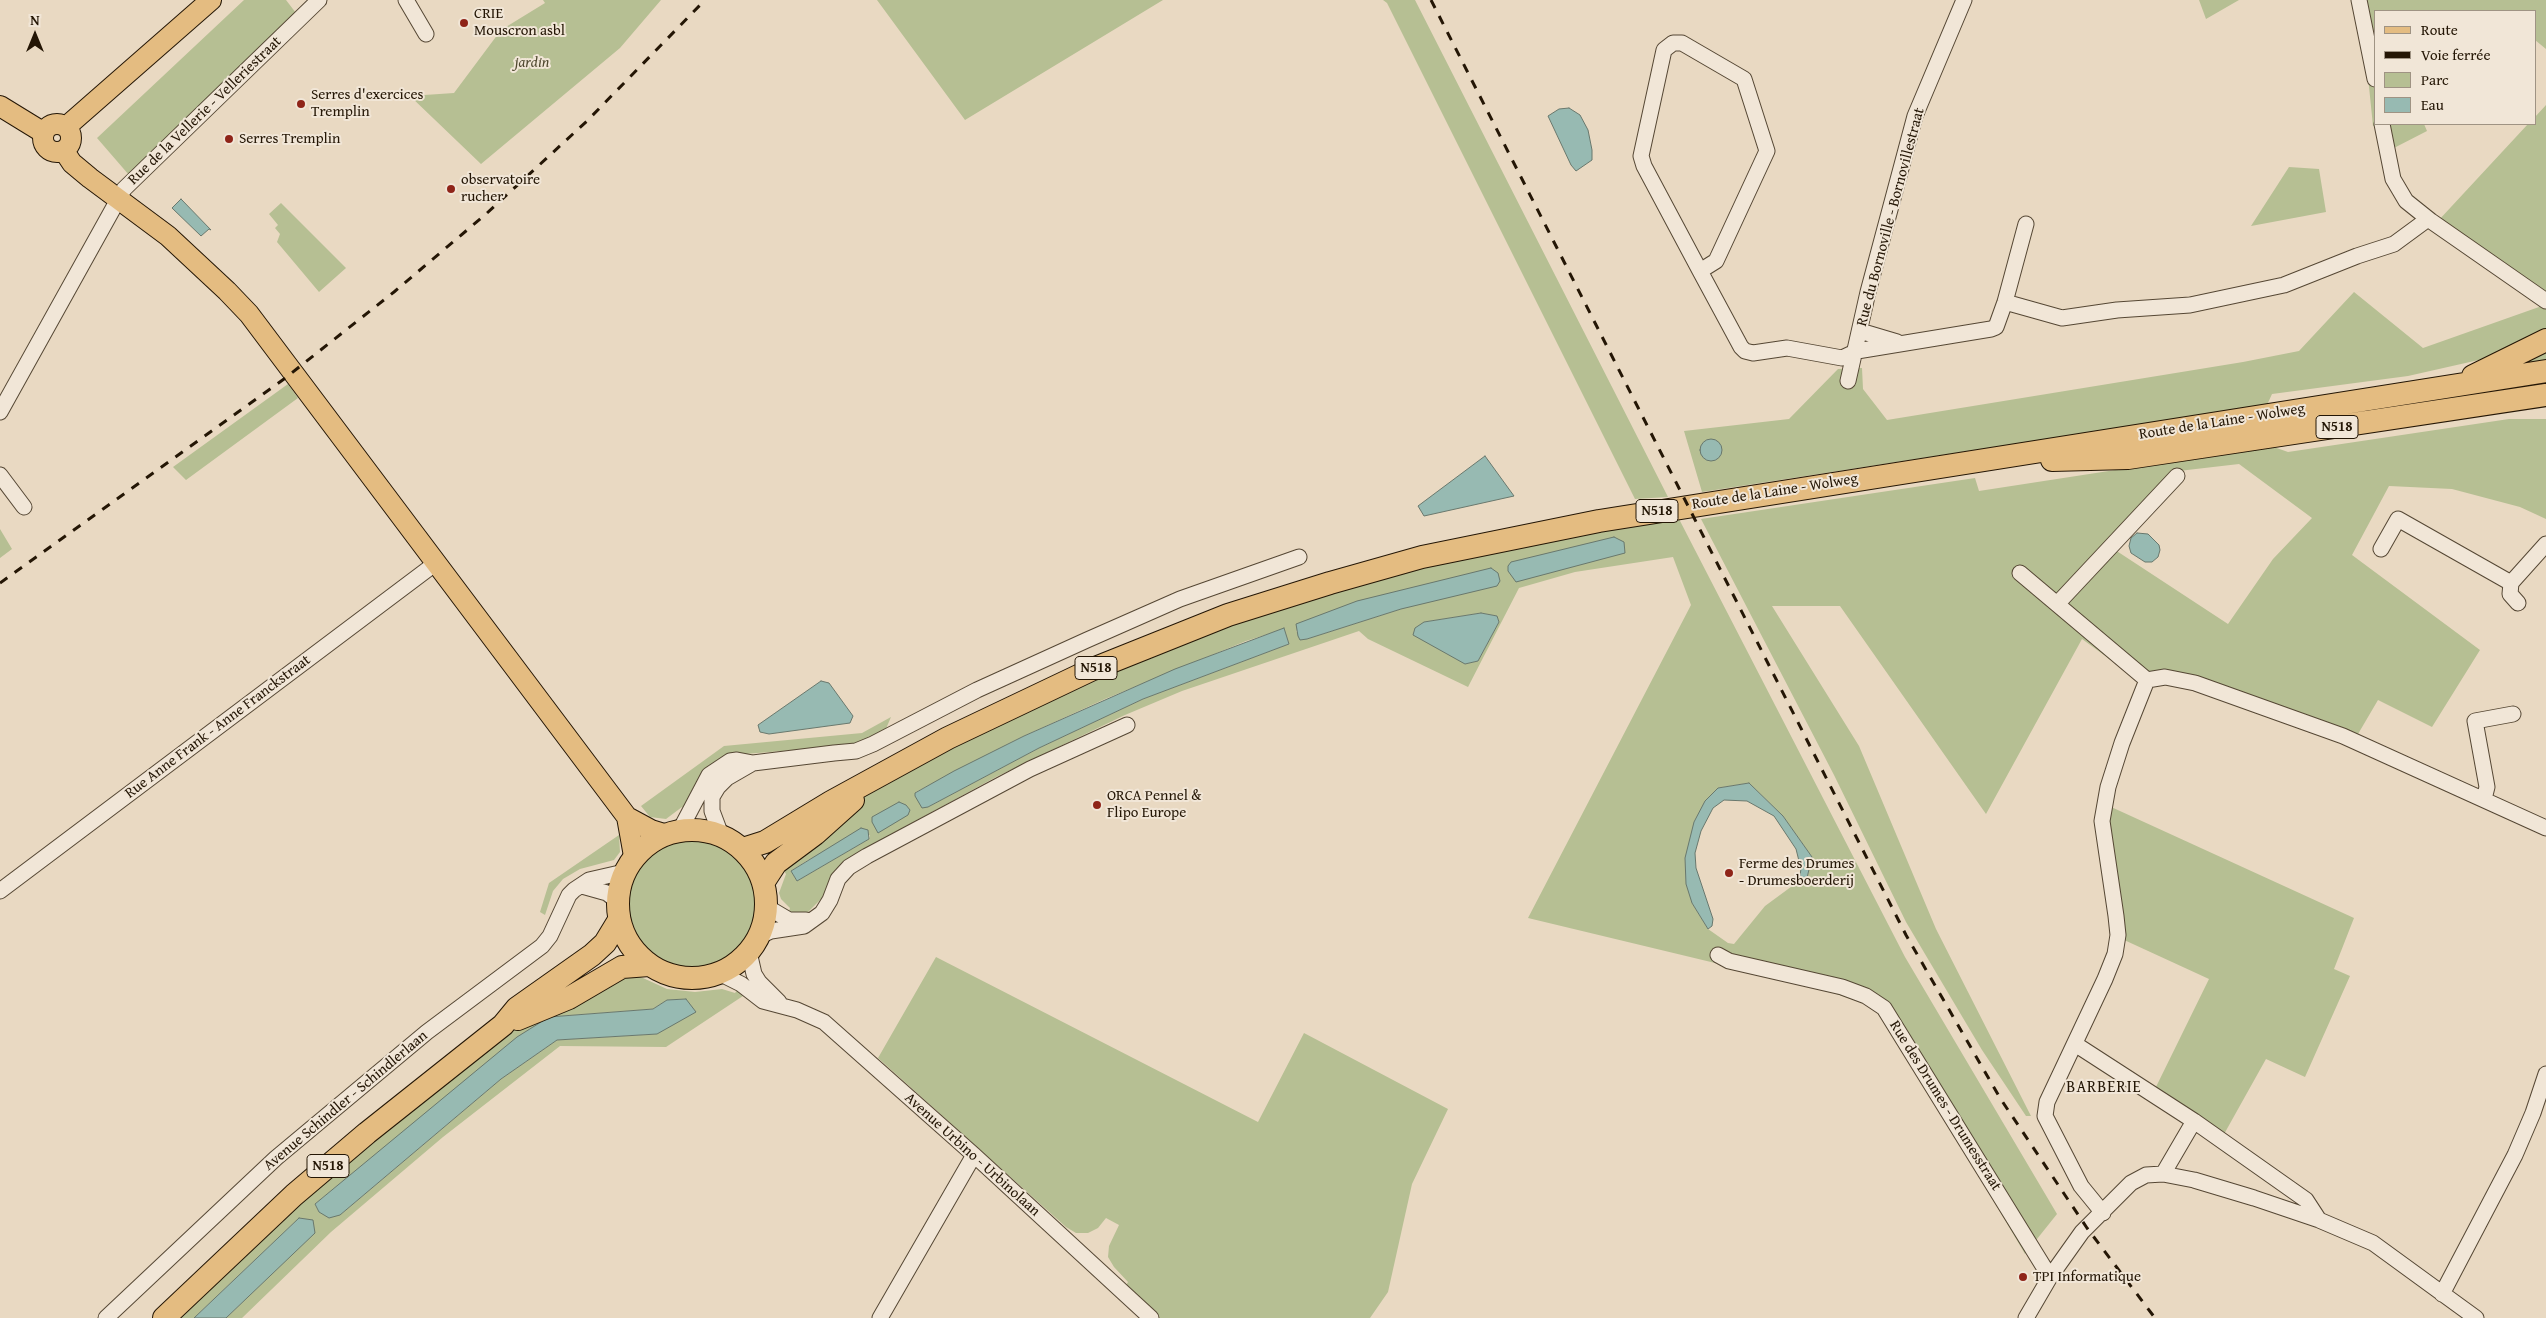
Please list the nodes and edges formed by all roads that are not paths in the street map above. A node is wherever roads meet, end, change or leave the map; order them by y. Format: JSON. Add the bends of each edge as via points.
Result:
{"nodes":[{"id":1,"x":211,"y":0,"type":"edge"},
{"id":2,"x":319,"y":0,"type":"edge"},
{"id":3,"x":406,"y":0,"type":"edge"},
{"id":4,"x":1964,"y":0,"type":"edge"},
{"id":5,"x":2359,"y":0,"type":"edge"},
{"id":6,"x":426,"y":34,"type":"dead end"},
{"id":7,"x":2374,"y":74,"type":"edge"},
{"id":8,"x":0,"y":106,"type":"edge"},
{"id":9,"x":2382,"y":125,"type":"edge"},
{"id":10,"x":66,"y":127,"type":"junction"},
{"id":11,"x":44,"y":134,"type":"junction"},
{"id":12,"x":64,"y":151,"type":"junction"},
{"id":13,"x":119,"y":201,"type":"junction"},
{"id":14,"x":2428,"y":219,"type":"junction"},
{"id":15,"x":2026,"y":224,"type":"dead end"},
{"id":16,"x":1700,"y":271,"type":"junction"},
{"id":17,"x":2546,"y":301,"type":"edge"},
{"id":18,"x":2005,"y":302,"type":"junction"},
{"id":19,"x":1860,"y":331,"type":"junction"},
{"id":20,"x":2546,"y":340,"type":"edge"},
{"id":21,"x":1901,"y":343,"type":"junction"},
{"id":22,"x":1856,"y":352,"type":"junction"},
{"id":23,"x":2546,"y":371,"type":"edge"},
{"id":24,"x":1848,"y":381,"type":"dead end"},
{"id":25,"x":2458,"y":385,"type":"junction"},
{"id":26,"x":2546,"y":395,"type":"edge"},
{"id":27,"x":2469,"y":407,"type":"junction"},
{"id":28,"x":2546,"y":410,"type":"edge"},
{"id":29,"x":0,"y":412,"type":"edge"},
{"id":30,"x":1987,"y":459,"type":"junction"},
{"id":31,"x":0,"y":475,"type":"edge"},
{"id":32,"x":2177,"y":476,"type":"dead end"},
{"id":33,"x":24,"y":507,"type":"dead end"},
{"id":34,"x":2546,"y":544,"type":"edge"},
{"id":35,"x":2381,"y":549,"type":"dead end"},
{"id":36,"x":1299,"y":558,"type":"dead end"},
{"id":37,"x":436,"y":563,"type":"junction"},
{"id":38,"x":2020,"y":573,"type":"dead end"},
{"id":39,"x":2511,"y":583,"type":"junction"},
{"id":40,"x":2058,"y":603,"type":"junction"},
{"id":41,"x":2518,"y":603,"type":"dead end"},
{"id":42,"x":2147,"y":680,"type":"junction"},
{"id":43,"x":2513,"y":714,"type":"dead end"},
{"id":44,"x":1127,"y":725,"type":"dead end"},
{"id":45,"x":753,"y":762,"type":"junction"},
{"id":46,"x":873,"y":779,"type":"junction"},
{"id":47,"x":2484,"y":799,"type":"junction"},
{"id":48,"x":627,"y":817,"type":"junction"},
{"id":49,"x":2546,"y":828,"type":"edge"},
{"id":50,"x":672,"y":832,"type":"junction"},
{"id":51,"x":721,"y":835,"type":"junction"},
{"id":52,"x":743,"y":849,"type":"junction"},
{"id":53,"x":629,"y":864,"type":"junction"},
{"id":54,"x":763,"y":883,"type":"junction"},
{"id":55,"x":582,"y":886,"type":"junction"},
{"id":56,"x":0,"y":891,"type":"edge"},
{"id":57,"x":767,"y":907,"type":"junction"},
{"id":58,"x":618,"y":910,"type":"junction"},
{"id":59,"x":812,"y":920,"type":"junction"},
{"id":60,"x":754,"y":944,"type":"junction"},
{"id":61,"x":1718,"y":955,"type":"dead end"},
{"id":62,"x":649,"y":965,"type":"junction"},
{"id":63,"x":719,"y":973,"type":"junction"},
{"id":64,"x":784,"y":1006,"type":"junction"},
{"id":65,"x":503,"y":1025,"type":"junction"},
{"id":66,"x":2075,"y":1044,"type":"junction"},
{"id":67,"x":2546,"y":1074,"type":"edge"},
{"id":68,"x":2194,"y":1121,"type":"junction"},
{"id":69,"x":974,"y":1156,"type":"junction"},
{"id":70,"x":2163,"y":1174,"type":"junction"},
{"id":71,"x":2103,"y":1213,"type":"junction"},
{"id":72,"x":2319,"y":1220,"type":"junction"},
{"id":73,"x":2050,"y":1277,"type":"junction"},
{"id":74,"x":2442,"y":1294,"type":"junction"},
{"id":75,"x":106,"y":1318,"type":"edge"},
{"id":76,"x":164,"y":1318,"type":"edge"},
{"id":77,"x":880,"y":1318,"type":"edge"},
{"id":78,"x":1151,"y":1318,"type":"edge"},
{"id":79,"x":2026,"y":1318,"type":"edge"},
{"id":80,"x":2476,"y":1318,"type":"edge"}],
"edges":[{"from":1,"to":10,"type":"main road"},
{"from":2,"to":13,"type":"street","name":"Rue de la Vellerie - Velleriestraat","via":[[124,190]]},
{"from":3,"to":6,"type":"street"},
{"from":4,"to":19,"type":"street","name":"Rue du Bornoville - Bornovillestraat","via":[[1915,116]]},
{"from":5,"to":7,"type":"street"},
{"from":8,"to":11,"type":"main road"},
{"from":9,"to":14,"type":"street","via":[[2394,179],[2406,201]]},
{"from":10,"to":11,"type":"main road","via":[[53,125]]},
{"from":10,"to":12,"type":"main road","via":[[71,140]]},
{"from":11,"to":12,"type":"main road","via":[[43,142],[48,149],[55,153]]},
{"from":12,"to":13,"type":"main road","via":[[72,163]]},
{"from":13,"to":29,"type":"street","name":"Rue de la Vellerie - Velleriestraat"},
{"from":13,"to":37,"type":"main road","via":[[168,236],[249,314]]},
{"from":14,"to":17,"type":"street"},
{"from":14,"to":18,"type":"street","via":[[2394,244],[2284,285],[2190,305],[2062,318]]},
{"from":15,"to":18,"type":"street"},
{"from":16,"to":16,"type":"street","via":[[1716,261],[1767,151],[1744,79],[1682,43],[1673,43],[1664,50],[1641,156]]},
{"from":16,"to":22,"type":"street","via":[[1745,351],[1753,353],[1787,348],[1842,358]]},
{"from":18,"to":21,"type":"street","via":[[1996,327],[1992,329]]},
{"from":19,"to":21,"type":"street"},
{"from":19,"to":22,"type":"street","name":"Rue du Bornoville - Bornovillestraat"},
{"from":20,"to":25,"type":"highway"},
{"from":21,"to":22,"type":"street"},
{"from":22,"to":24,"type":"street","name":"Rue du Bornoville - Bornovillestraat"},
{"from":23,"to":25,"type":"highway","name":"Route de la Laine - Wolweg","number":"N518"},
{"from":25,"to":30,"type":"highway","name":"Route de la Laine - Wolweg","number":"N518"},
{"from":26,"to":27,"type":"highway","name":"Route de la Laine - Wolweg","number":"N518"},
{"from":27,"to":28,"type":"highway","via":[[2498,412]]},
{"from":27,"to":30,"type":"highway","name":"Route de la Laine - Wolweg","number":"N518","via":[[2128,458],[2091,461]]},
{"from":30,"to":46,"type":"highway","name":"Route de la Laine - Wolweg","number":"N518","via":[[1599,521],[1422,557],[1330,582],[1228,615],[1093,669],[948,738]]},
{"from":31,"to":33,"type":"street"},
{"from":32,"to":40,"type":"street"},
{"from":34,"to":39,"type":"street"},
{"from":35,"to":39,"type":"street","via":[[2398,519]]},
{"from":36,"to":45,"type":"street","via":[[1180,599],[977,690],[873,744],[856,750]]},
{"from":37,"to":48,"type":"main road"},
{"from":37,"to":56,"type":"street","name":"Rue Anne Frank - Anne Franckstraat"},
{"from":38,"to":40,"type":"street"},
{"from":39,"to":41,"type":"street","via":[[2510,594]]},
{"from":40,"to":42,"type":"street"},
{"from":42,"to":47,"type":"street","via":[[2164,677],[2195,683],[2343,736]]},
{"from":42,"to":66,"type":"street","via":[[2108,786],[2102,821],[2118,935],[2115,954]]},
{"from":43,"to":47,"type":"street","via":[[2475,721],[2487,788]]},
{"from":44,"to":59,"type":"street","via":[[1030,769],[867,856],[838,879],[822,913]]},
{"from":45,"to":50,"type":"street","via":[[730,761],[709,775]]},
{"from":45,"to":51,"type":"street","via":[[726,778],[712,797],[712,811]]},
{"from":46,"to":52,"type":"highway","number":"N518","via":[[765,842]]},
{"from":46,"to":54,"type":"highway","number":"N518","via":[[840,813],[776,864]]},
{"from":47,"to":49,"type":"street"},
{"from":48,"to":50,"type":"main road","via":[[651,830]]},
{"from":48,"to":53,"type":"main road"},
{"from":50,"to":51,"type":"highway","via":[[701,830]]},
{"from":50,"to":53,"type":"highway","via":[[648,843]]},
{"from":51,"to":52,"type":"highway"},
{"from":52,"to":54,"type":"highway","via":[[755,864]]},
{"from":53,"to":55,"type":"street","name":"Avenue Schindler - Schindlerlaan"},
{"from":53,"to":58,"type":"highway","number":"N518"},
{"from":54,"to":57,"type":"highway"},
{"from":55,"to":58,"type":"street","via":[[607,893]]},
{"from":55,"to":75,"type":"street","name":"Avenue Schindler - Schindlerlaan","via":[[569,895],[542,946],[427,1032],[276,1158]]},
{"from":57,"to":59,"type":"street","via":[[789,920]]},
{"from":57,"to":60,"type":"highway"},
{"from":58,"to":62,"type":"highway","number":"N518","via":[[628,941]]},
{"from":58,"to":65,"type":"highway","number":"N518","via":[[605,942],[592,955],[517,1008]]},
{"from":59,"to":60,"type":"street","via":[[804,926],[771,932]]},
{"from":60,"to":63,"type":"highway","number":"N518","via":[[736,965]]},
{"from":60,"to":64,"type":"street","name":"Avenue Urbino - Urbinolaan","via":[[754,974]]},
{"from":61,"to":73,"type":"street","name":"Rue des Drumes - Drumesstraat","via":[[1729,961],[1842,987],[1866,996],[1884,1008]]},
{"from":62,"to":63,"type":"highway","number":"N518","via":[[678,977],[699,978]]},
{"from":62,"to":65,"type":"highway","number":"N518","via":[[622,967],[569,998]]},
{"from":63,"to":64,"type":"street","name":"Avenue Urbino - Urbinolaan","via":[[741,984],[763,1001]]},
{"from":64,"to":69,"type":"street","name":"Avenue Urbino - Urbinolaan","via":[[824,1022]]},
{"from":65,"to":76,"type":"highway","number":"N518","via":[[294,1195]]},
{"from":66,"to":68,"type":"street"},
{"from":66,"to":71,"type":"street","via":[[2047,1102],[2045,1116],[2081,1186]]},
{"from":67,"to":74,"type":"street","via":[[2534,1113],[2515,1154]]},
{"from":68,"to":70,"type":"street"},
{"from":68,"to":72,"type":"street","via":[[2306,1200]]},
{"from":69,"to":77,"type":"street"},
{"from":69,"to":78,"type":"street","name":"Avenue Urbino - Urbinolaan"},
{"from":70,"to":71,"type":"street","via":[[2146,1175],[2131,1183]]},
{"from":70,"to":72,"type":"street","via":[[2202,1182]]},
{"from":71,"to":73,"type":"street","via":[[2074,1242]]},
{"from":72,"to":74,"type":"street","via":[[2373,1243]]},
{"from":73,"to":79,"type":"street"},
{"from":74,"to":80,"type":"street"}]}
